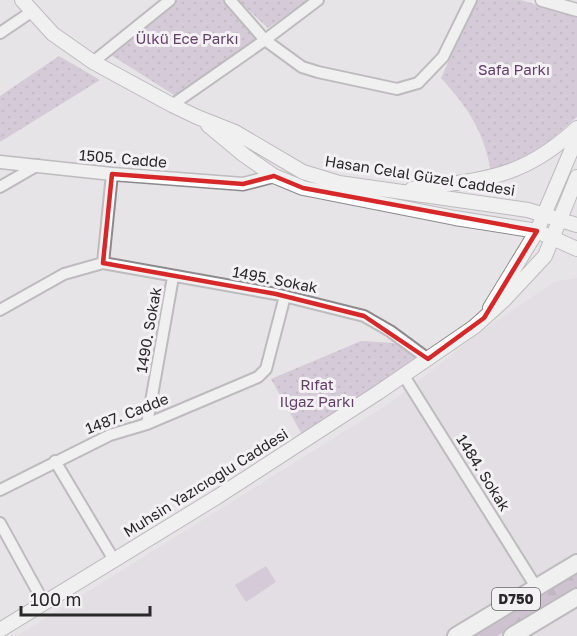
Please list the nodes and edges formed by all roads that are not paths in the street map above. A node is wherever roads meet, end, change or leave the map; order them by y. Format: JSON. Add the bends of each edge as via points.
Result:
{"nodes":[{"id":1,"x":22,"y":0,"type":"edge"},
{"id":2,"x":170,"y":0,"type":"edge"},
{"id":3,"x":230,"y":0,"type":"edge"},
{"id":4,"x":318,"y":0,"type":"edge"},
{"id":5,"x":471,"y":0,"type":"edge"},
{"id":6,"x":542,"y":0,"type":"edge"},
{"id":7,"x":577,"y":10,"type":"edge"},
{"id":8,"x":31,"y":12,"type":"junction"},
{"id":9,"x":0,"y":33,"type":"edge"},
{"id":10,"x":265,"y":40,"type":"junction"},
{"id":11,"x":93,"y":62,"type":"junction"},
{"id":12,"x":172,"y":105,"type":"junction"},
{"id":13,"x":197,"y":117,"type":"junction"},
{"id":14,"x":577,"y":128,"type":"edge"},
{"id":15,"x":577,"y":137,"type":"edge"},
{"id":16,"x":266,"y":149,"type":"junction"},
{"id":17,"x":282,"y":159,"type":"junction"},
{"id":18,"x":0,"y":162,"type":"edge"},
{"id":19,"x":256,"y":164,"type":"junction"},
{"id":20,"x":38,"y":165,"type":"junction"},
{"id":21,"x":112,"y":174,"type":"junction"},
{"id":22,"x":274,"y":176,"type":"junction"},
{"id":23,"x":577,"y":177,"type":"edge"},
{"id":24,"x":243,"y":184,"type":"junction"},
{"id":25,"x":0,"y":187,"type":"edge"},
{"id":26,"x":396,"y":191,"type":"junction"},
{"id":27,"x":544,"y":214,"type":"junction"},
{"id":28,"x":560,"y":219,"type":"junction"},
{"id":29,"x":577,"y":225,"type":"edge"},
{"id":30,"x":537,"y":231,"type":"junction"},
{"id":31,"x":553,"y":238,"type":"junction"},
{"id":32,"x":577,"y":249,"type":"edge"},
{"id":33,"x":103,"y":263,"type":"junction"},
{"id":34,"x":173,"y":276,"type":"junction"},
{"id":35,"x":285,"y":296,"type":"junction"},
{"id":36,"x":0,"y":310,"type":"edge"},
{"id":37,"x":484,"y":318,"type":"junction"},
{"id":38,"x":428,"y":359,"type":"junction"},
{"id":39,"x":404,"y":376,"type":"junction"},
{"id":40,"x":147,"y":424,"type":"junction"},
{"id":41,"x":55,"y":461,"type":"junction"},
{"id":42,"x":0,"y":490,"type":"edge"},
{"id":43,"x":0,"y":523,"type":"edge"},
{"id":44,"x":114,"y":560,"type":"junction"},
{"id":45,"x":577,"y":563,"type":"edge"},
{"id":46,"x":536,"y":587,"type":"junction"},
{"id":47,"x":577,"y":597,"type":"edge"},
{"id":48,"x":44,"y":603,"type":"junction"},
{"id":49,"x":0,"y":630,"type":"edge"},
{"id":50,"x":456,"y":636,"type":"edge"},
{"id":51,"x":512,"y":636,"type":"edge"}],
"edges":[{"from":1,"to":8,"type":"main road","name":"Hasan Celal Güzel Caddesi"},
{"from":2,"to":11,"type":"street"},
{"from":3,"to":10,"type":"street"},
{"from":4,"to":10,"type":"street"},
{"from":5,"to":10,"type":"street","via":[[443,57],[418,83],[397,88],[302,67]]},
{"from":6,"to":7,"type":"street"},
{"from":8,"to":9,"type":"street"},
{"from":8,"to":11,"type":"main road","name":"Hasan Celal Güzel Caddesi","via":[[53,34]]},
{"from":10,"to":12,"type":"street"},
{"from":11,"to":12,"type":"main road","name":"Hasan Celal Güzel Caddesi"},
{"from":12,"to":13,"type":"main road","name":"Hasan Celal Güzel Caddesi"},
{"from":13,"to":16,"type":"main road","name":"Hasan Celal Güzel Caddesi"},
{"from":13,"to":19,"type":"main road","name":"Hasan Celal Güzel Caddesi"},
{"from":14,"to":26,"type":"main road","via":[[537,160],[510,173],[485,180]]},
{"from":15,"to":27,"type":"main road","name":"Muhsin Yazıcıoğlu Caddesi"},
{"from":16,"to":17,"type":"main road","name":"Hasan Celal Güzel Caddesi"},
{"from":16,"to":19,"type":"main road"},
{"from":17,"to":22,"type":"main road"},
{"from":17,"to":26,"type":"main road","name":"Hasan Celal Güzel Caddesi","via":[[303,172],[339,183]]},
{"from":18,"to":20,"type":"street","name":"1505. Cadde"},
{"from":19,"to":22,"type":"main road","name":"Hasan Celal Güzel Caddesi"},
{"from":19,"to":24,"type":"street"},
{"from":20,"to":21,"type":"street","name":"1505. Cadde"},
{"from":20,"to":25,"type":"street"},
{"from":21,"to":24,"type":"street","name":"1505. Cadde"},
{"from":21,"to":33,"type":"street"},
{"from":22,"to":24,"type":"street","name":"1505. Cadde"},
{"from":22,"to":30,"type":"main road","name":"Hasan Celal Güzel Caddesi","via":[[303,188]]},
{"from":23,"to":28,"type":"main road","name":"Muhsin Yazıcıoğlu Caddesi"},
{"from":26,"to":27,"type":"main road","name":"Hasan Celal Güzel Caddesi"},
{"from":27,"to":28,"type":"main road","name":"Hasan Celal Güzel Caddesi"},
{"from":27,"to":30,"type":"main road","name":"Muhsin Yazıcıoğlu Caddesi"},
{"from":28,"to":29,"type":"main road","name":"Hasan Celal Güzel Caddesi"},
{"from":28,"to":31,"type":"main road","name":"Muhsin Yazıcıoğlu Caddesi"},
{"from":30,"to":31,"type":"main road","name":"Hasan Celal Güzel Caddesi"},
{"from":30,"to":37,"type":"main road","name":"Muhsin Yazıcıoğlu Caddesi"},
{"from":31,"to":32,"type":"main road","name":"Hasan Celal Güzel Caddesi"},
{"from":31,"to":37,"type":"main road","name":"Muhsin Yazıcıoğlu Caddesi","via":[[545,256]]},
{"from":33,"to":34,"type":"street","name":"1495. Sokak"},
{"from":33,"to":36,"type":"street","via":[[64,274]]},
{"from":34,"to":35,"type":"street","name":"1495. Sokak"},
{"from":34,"to":40,"type":"street","name":"1490. Sokak"},
{"from":35,"to":38,"type":"street","name":"1495. Sokak","via":[[364,316]]},
{"from":35,"to":40,"type":"street","name":"1487. Cadde","via":[[266,369],[258,377]]},
{"from":37,"to":38,"type":"main road","name":"Muhsin Yazıcıoğlu Caddesi"},
{"from":38,"to":39,"type":"main road","name":"Muhsin Yazıcıoğlu Caddesi"},
{"from":39,"to":44,"type":"main road","name":"Muhsin Yazıcıoğlu Caddesi"},
{"from":39,"to":46,"type":"street","name":"1484. Sokak"},
{"from":40,"to":41,"type":"street","name":"1487. Cadde","via":[[110,435]]},
{"from":41,"to":42,"type":"street","name":"1487. Cadde"},
{"from":41,"to":44,"type":"street"},
{"from":43,"to":48,"type":"street"},
{"from":44,"to":48,"type":"main road","name":"Muhsin Yazıcıoğlu Caddesi"},
{"from":45,"to":46,"type":"highway","number":"D750"},
{"from":46,"to":50,"type":"highway","number":"D750"},
{"from":47,"to":51,"type":"highway"},
{"from":48,"to":49,"type":"main road","name":"Muhsin Yazıcıoğlu Caddesi"}]}
